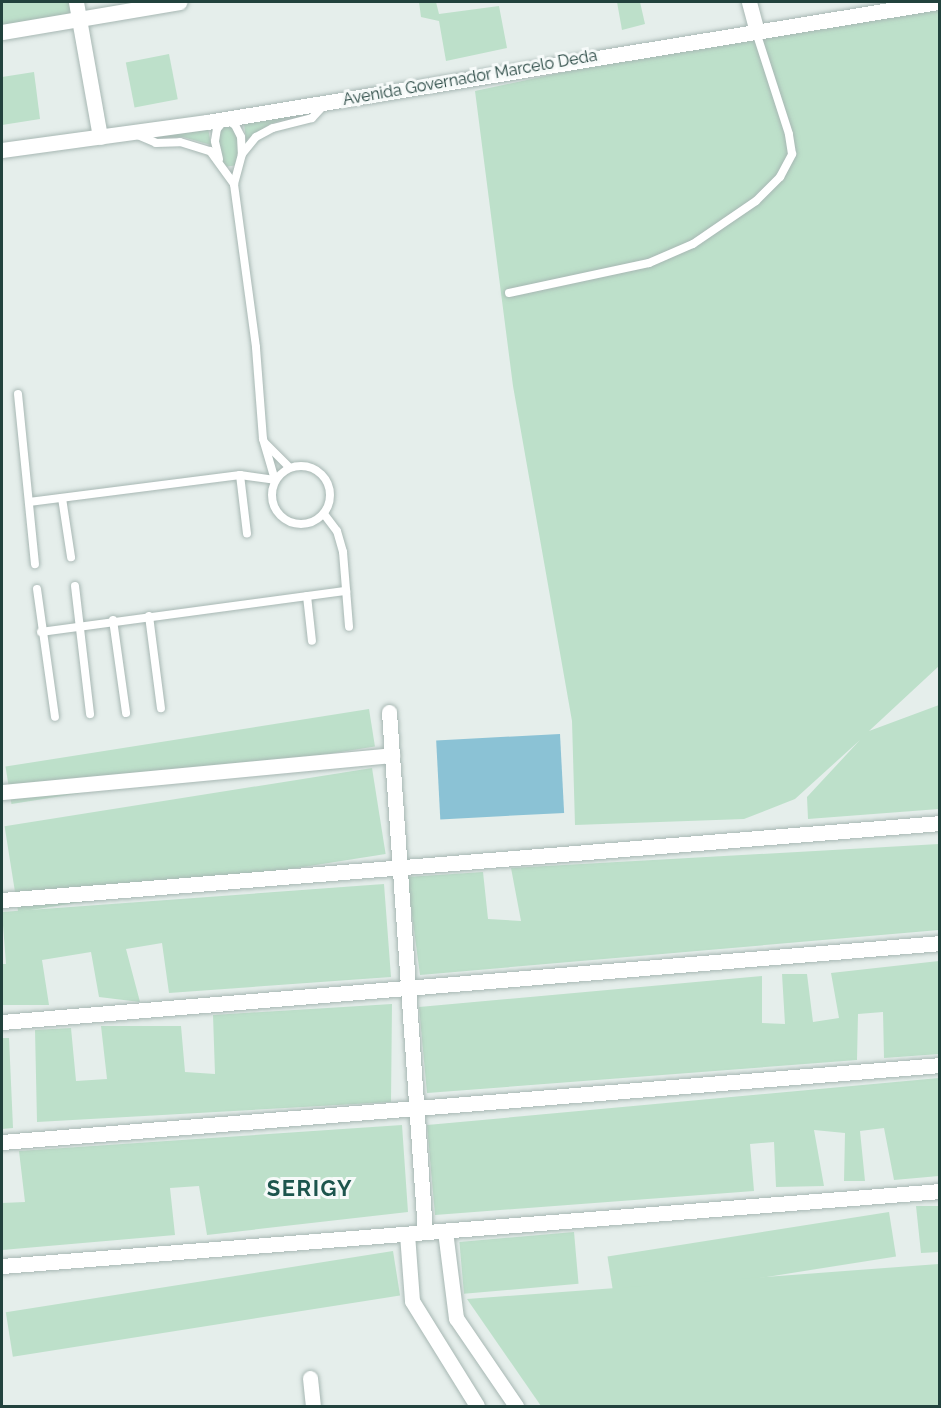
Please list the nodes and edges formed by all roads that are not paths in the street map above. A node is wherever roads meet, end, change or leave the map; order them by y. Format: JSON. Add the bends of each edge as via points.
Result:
{"nodes":[{"id":1,"x":76,"y":2,"type":"edge"},
{"id":2,"x":179,"y":2,"type":"edge"},
{"id":3,"x":749,"y":2,"type":"edge"},
{"id":4,"x":938,"y":2,"type":"edge"},
{"id":5,"x":79,"y":20,"type":"junction"},
{"id":6,"x":756,"y":29,"type":"junction"},
{"id":7,"x":2,"y":32,"type":"edge"},
{"id":8,"x":326,"y":102,"type":"junction"},
{"id":9,"x":225,"y":119,"type":"junction"},
{"id":10,"x":132,"y":132,"type":"junction"},
{"id":11,"x":100,"y":137,"type":"junction"},
{"id":12,"x":2,"y":150,"type":"edge"},
{"id":13,"x":242,"y":154,"type":"junction"},
{"id":14,"x":219,"y":159,"type":"junction"},
{"id":15,"x":234,"y":184,"type":"junction"},
{"id":16,"x":510,"y":293,"type":"dead end"},
{"id":17,"x":18,"y":394,"type":"dead end"},
{"id":18,"x":263,"y":439,"type":"junction"},
{"id":19,"x":290,"y":468,"type":"junction"},
{"id":20,"x":240,"y":475,"type":"junction"},
{"id":21,"x":275,"y":480,"type":"junction"},
{"id":22,"x":62,"y":498,"type":"junction"},
{"id":23,"x":29,"y":502,"type":"junction"},
{"id":24,"x":324,"y":514,"type":"junction"},
{"id":25,"x":247,"y":534,"type":"dead end"},
{"id":26,"x":71,"y":556,"type":"dead end"},
{"id":27,"x":35,"y":564,"type":"dead end"},
{"id":28,"x":75,"y":586,"type":"dead end"},
{"id":29,"x":37,"y":589,"type":"dead end"},
{"id":30,"x":346,"y":591,"type":"junction"},
{"id":31,"x":307,"y":596,"type":"junction"},
{"id":32,"x":149,"y":616,"type":"junction"},
{"id":33,"x":113,"y":621,"type":"junction"},
{"id":34,"x":79,"y":627,"type":"junction"},
{"id":35,"x":349,"y":627,"type":"dead end"},
{"id":36,"x":41,"y":632,"type":"junction"},
{"id":37,"x":312,"y":641,"type":"dead end"},
{"id":38,"x":161,"y":708,"type":"dead end"},
{"id":39,"x":389,"y":712,"type":"dead end"},
{"id":40,"x":126,"y":713,"type":"dead end"},
{"id":41,"x":90,"y":714,"type":"dead end"},
{"id":42,"x":55,"y":717,"type":"dead end"},
{"id":43,"x":392,"y":755,"type":"junction"},
{"id":44,"x":2,"y":792,"type":"edge"},
{"id":45,"x":939,"y":823,"type":"edge"},
{"id":46,"x":400,"y":868,"type":"junction"},
{"id":47,"x":2,"y":900,"type":"edge"},
{"id":48,"x":939,"y":943,"type":"edge"},
{"id":49,"x":408,"y":988,"type":"junction"},
{"id":50,"x":2,"y":1022,"type":"edge"},
{"id":51,"x":939,"y":1065,"type":"edge"},
{"id":52,"x":417,"y":1108,"type":"junction"},
{"id":53,"x":2,"y":1142,"type":"edge"},
{"id":54,"x":939,"y":1191,"type":"edge"},
{"id":55,"x":445,"y":1231,"type":"junction"},
{"id":56,"x":425,"y":1232,"type":"junction"},
{"id":57,"x":408,"y":1234,"type":"junction"},
{"id":58,"x":2,"y":1266,"type":"edge"},
{"id":59,"x":310,"y":1378,"type":"dead end"},
{"id":60,"x":313,"y":1407,"type":"edge"},
{"id":61,"x":477,"y":1407,"type":"edge"},
{"id":62,"x":516,"y":1407,"type":"edge"}],
"edges":[{"from":1,"to":5,"type":"street"},
{"from":2,"to":5,"type":"street"},
{"from":3,"to":6,"type":"street"},
{"from":4,"to":6,"type":"street","name":"Avenida Governador Marcelo Deda"},
{"from":5,"to":7,"type":"street"},
{"from":5,"to":11,"type":"street"},
{"from":6,"to":8,"type":"street","name":"Avenida Governador Marcelo Deda"},
{"from":6,"to":16,"type":"lane","via":[[789,134],[792,154],[780,177],[756,201],[693,244],[649,263]]},
{"from":8,"to":9,"type":"street","name":"Avenida Governador Marcelo Deda"},
{"from":8,"to":13,"type":"lane","via":[[312,118],[273,128],[256,137]]},
{"from":9,"to":10,"type":"street","name":"Avenida Governador Marcelo Deda"},
{"from":9,"to":13,"type":"lane","via":[[235,125],[241,137]]},
{"from":9,"to":14,"type":"lane","via":[[217,129],[215,141]]},
{"from":10,"to":11,"type":"street","name":"Avenida Governador Marcelo Deda"},
{"from":10,"to":14,"type":"lane","via":[[156,143],[180,142],[210,151]]},
{"from":11,"to":12,"type":"street","name":"Avenida Governador Marcelo Deda"},
{"from":13,"to":15,"type":"lane"},
{"from":14,"to":15,"type":"lane"},
{"from":15,"to":18,"type":"lane","via":[[256,347]]},
{"from":17,"to":23,"type":"lane"},
{"from":18,"to":19,"type":"lane"},
{"from":18,"to":21,"type":"lane"},
{"from":19,"to":21,"type":"lane"},
{"from":19,"to":24,"type":"lane","via":[[309,467],[325,478],[330,496]]},
{"from":20,"to":21,"type":"lane"},
{"from":20,"to":22,"type":"lane"},
{"from":20,"to":25,"type":"lane"},
{"from":21,"to":24,"type":"lane","via":[[272,500],[280,516],[298,524]]},
{"from":22,"to":23,"type":"lane"},
{"from":22,"to":26,"type":"lane"},
{"from":23,"to":27,"type":"lane"},
{"from":24,"to":30,"type":"lane","via":[[338,531]]},
{"from":28,"to":34,"type":"lane"},
{"from":29,"to":36,"type":"lane"},
{"from":30,"to":31,"type":"lane"},
{"from":30,"to":35,"type":"lane"},
{"from":31,"to":32,"type":"lane"},
{"from":31,"to":37,"type":"lane"},
{"from":32,"to":33,"type":"lane"},
{"from":32,"to":38,"type":"lane"},
{"from":33,"to":34,"type":"lane"},
{"from":33,"to":40,"type":"lane"},
{"from":34,"to":36,"type":"lane"},
{"from":34,"to":41,"type":"lane"},
{"from":36,"to":42,"type":"lane"},
{"from":39,"to":43,"type":"street"},
{"from":43,"to":44,"type":"street"},
{"from":43,"to":46,"type":"street"},
{"from":45,"to":46,"type":"street"},
{"from":46,"to":47,"type":"street"},
{"from":46,"to":49,"type":"street"},
{"from":48,"to":49,"type":"street"},
{"from":49,"to":50,"type":"street"},
{"from":49,"to":52,"type":"street"},
{"from":51,"to":52,"type":"street"},
{"from":52,"to":53,"type":"street"},
{"from":52,"to":56,"type":"street"},
{"from":54,"to":55,"type":"street"},
{"from":55,"to":56,"type":"street"},
{"from":55,"to":62,"type":"street","via":[[456,1318]]},
{"from":56,"to":57,"type":"street"},
{"from":57,"to":58,"type":"street"},
{"from":57,"to":61,"type":"street","via":[[412,1301]]},
{"from":59,"to":60,"type":"street"}]}
